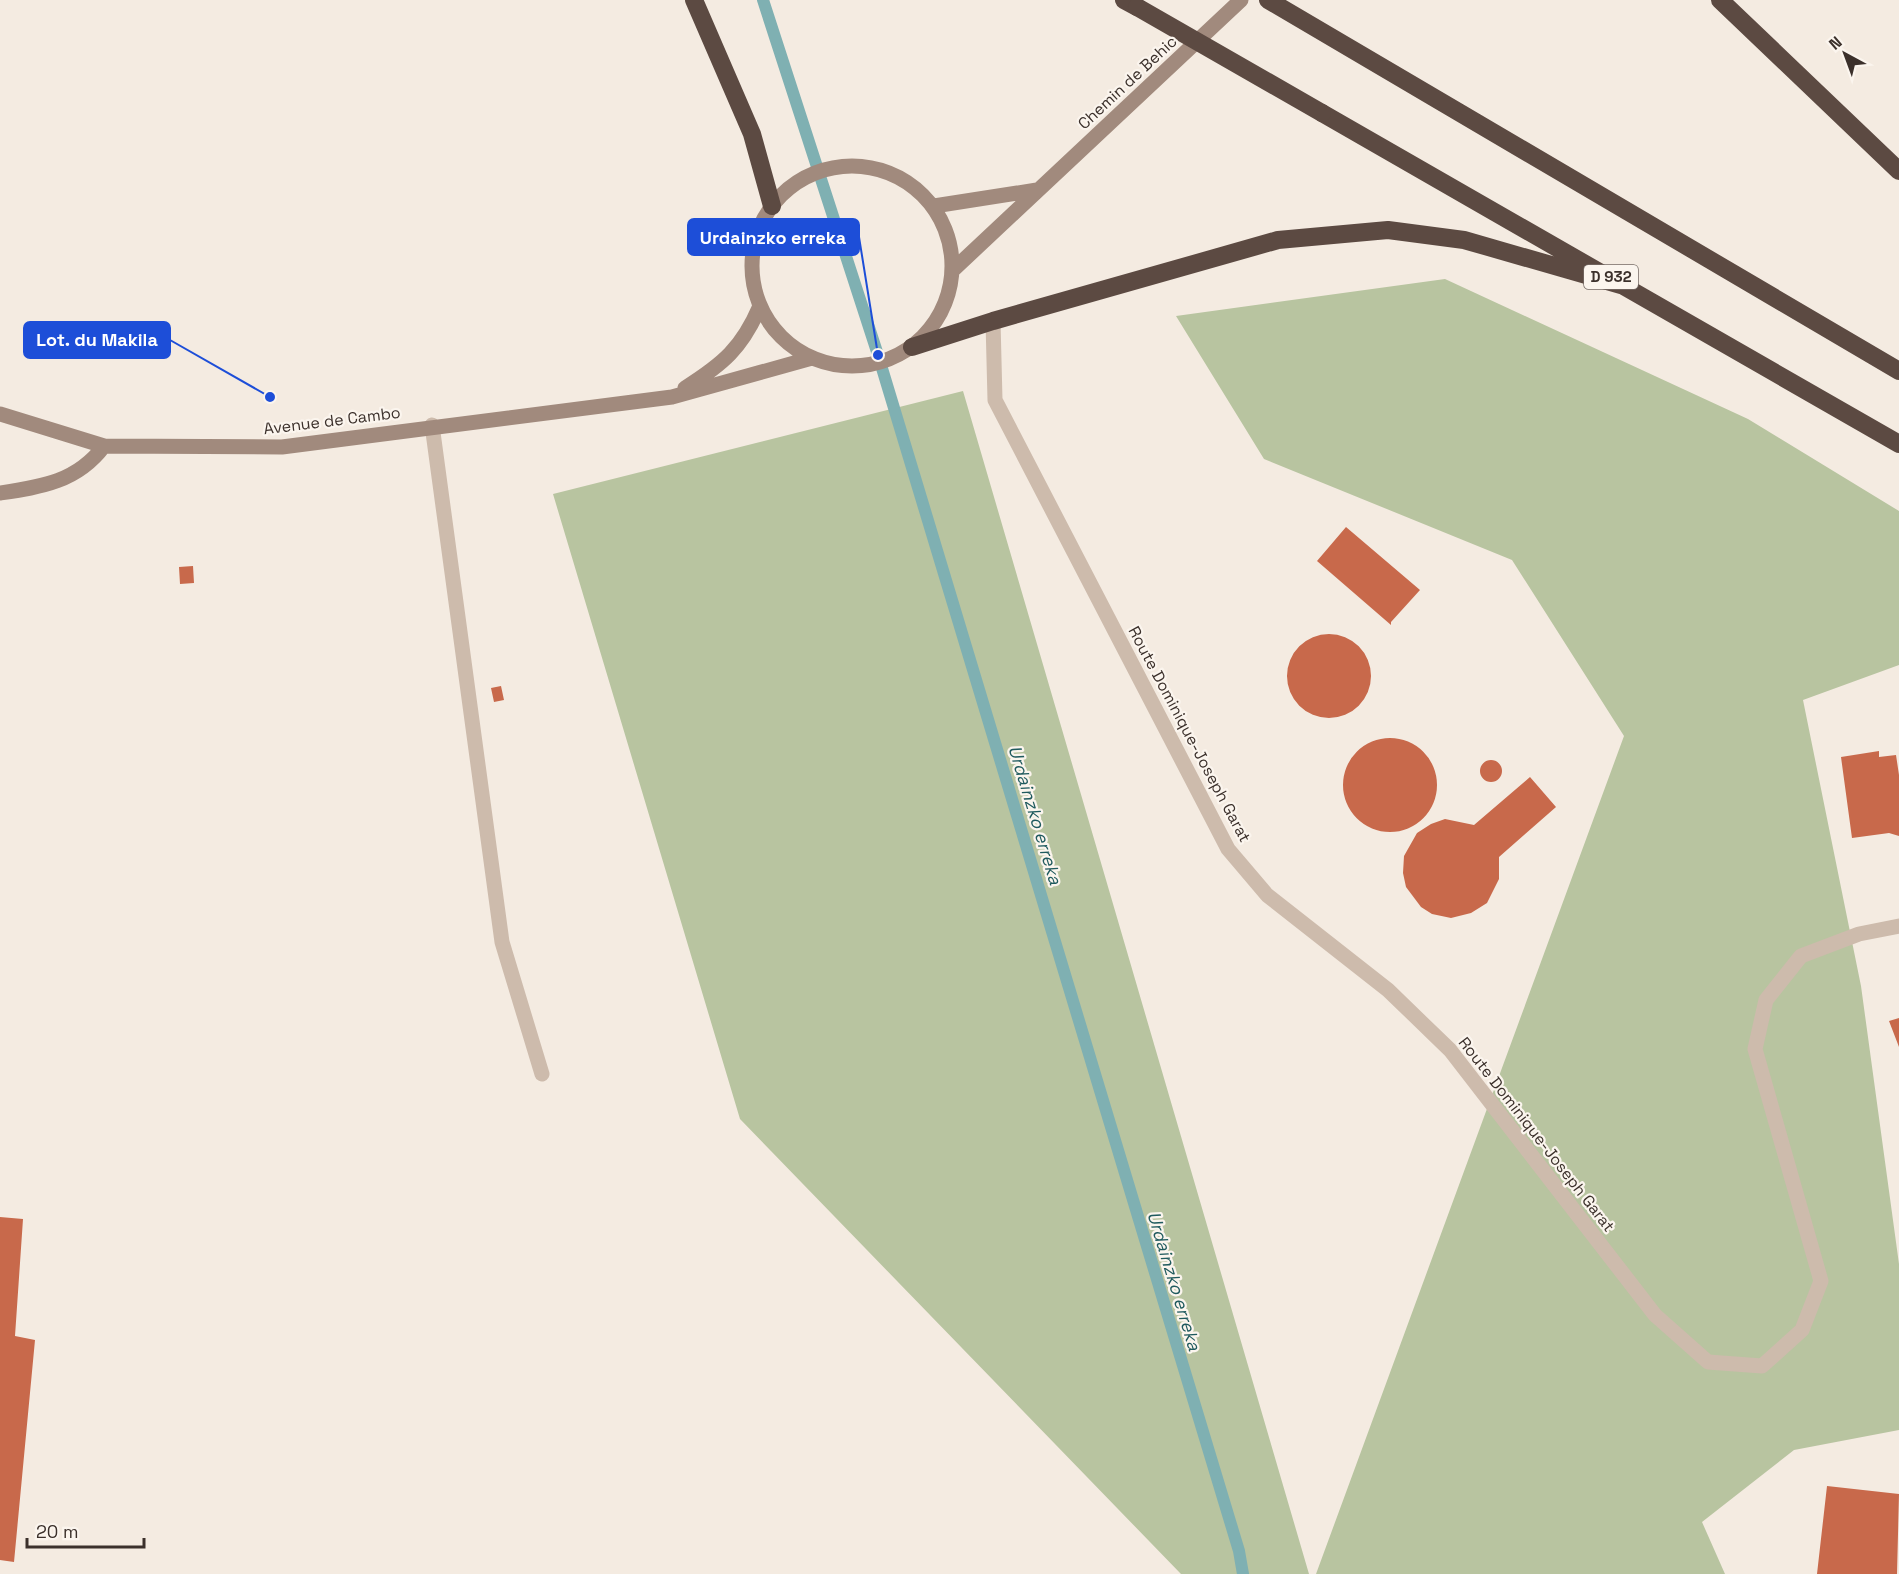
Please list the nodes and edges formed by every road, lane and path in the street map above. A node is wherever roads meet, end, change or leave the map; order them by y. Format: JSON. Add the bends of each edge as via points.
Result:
{"nodes":[{"id":1,"x":694,"y":0,"type":"edge"},
{"id":2,"x":1241,"y":0,"type":"edge"},
{"id":3,"x":1268,"y":0,"type":"edge"},
{"id":4,"x":1720,"y":0,"type":"edge"},
{"id":5,"x":1130,"y":4,"type":"edge"},
{"id":6,"x":1899,"y":171,"type":"edge"},
{"id":7,"x":1037,"y":190,"type":"junction"},
{"id":8,"x":772,"y":206,"type":"junction"},
{"id":9,"x":934,"y":206,"type":"junction"},
{"id":10,"x":953,"y":270,"type":"junction"},
{"id":11,"x":1628,"y":286,"type":"junction"},
{"id":12,"x":760,"y":306,"type":"junction"},
{"id":13,"x":993,"y":321,"type":"junction"},
{"id":14,"x":912,"y":347,"type":"junction"},
{"id":15,"x":812,"y":358,"type":"junction"},
{"id":16,"x":1899,"y":371,"type":"edge"},
{"id":17,"x":672,"y":397,"type":"junction"},
{"id":18,"x":0,"y":414,"type":"edge"},
{"id":19,"x":432,"y":425,"type":"junction"},
{"id":20,"x":1899,"y":444,"type":"edge"},
{"id":21,"x":104,"y":446,"type":"junction"},
{"id":22,"x":0,"y":493,"type":"edge"},
{"id":23,"x":1899,"y":926,"type":"edge"},
{"id":24,"x":542,"y":1074,"type":"dead end"}],
"edges":[{"from":1,"to":8,"type":"highway","via":[[752,134]]},
{"from":2,"to":7,"type":"street","name":"Chemin de Behic"},
{"from":3,"to":16,"type":"highway"},
{"from":4,"to":6,"type":"highway"},
{"from":5,"to":11,"type":"highway","number":"D 932","bridge":true},
{"from":7,"to":9,"type":"street"},
{"from":7,"to":10,"type":"street","name":"Chemin de Behic"},
{"from":8,"to":9,"type":"street","via":[[800,180],[843,166],[871,167],[903,179]]},
{"from":8,"to":12,"type":"street","via":[[751,254]]},
{"from":9,"to":10,"type":"street","via":[[949,237]]},
{"from":10,"to":14,"type":"street","via":[[945,305]]},
{"from":11,"to":13,"type":"highway","via":[[1464,240],[1388,230],[1278,240]]},
{"from":11,"to":20,"type":"highway","number":"D 932"},
{"from":12,"to":15,"type":"street","via":[[774,329]]},
{"from":12,"to":17,"type":"street","name":"Avenue de Cambo","via":[[747,335],[718,367]]},
{"from":13,"to":14,"type":"highway"},
{"from":13,"to":23,"type":"street","name":"Route Dominique-Joseph Garat","via":[[996,400],[1228,849],[1267,895],[1388,990],[1450,1050],[1655,1315],[1708,1362],[1762,1366],[1802,1330],[1821,1281],[1755,1049],[1766,1000],[1801,956],[1859,934]]},
{"from":14,"to":15,"type":"street","via":[[894,358],[859,366],[837,367]]},
{"from":15,"to":17,"type":"street","name":"Avenue de Cambo"},
{"from":17,"to":19,"type":"street","name":"Avenue de Cambo"},
{"from":18,"to":21,"type":"street","name":"Avenue de Cambo"},
{"from":19,"to":21,"type":"street","name":"Avenue de Cambo","via":[[282,447]]},
{"from":19,"to":24,"type":"street","via":[[502,942]]},
{"from":21,"to":22,"type":"street","via":[[92,462],[51,485]]}]}
